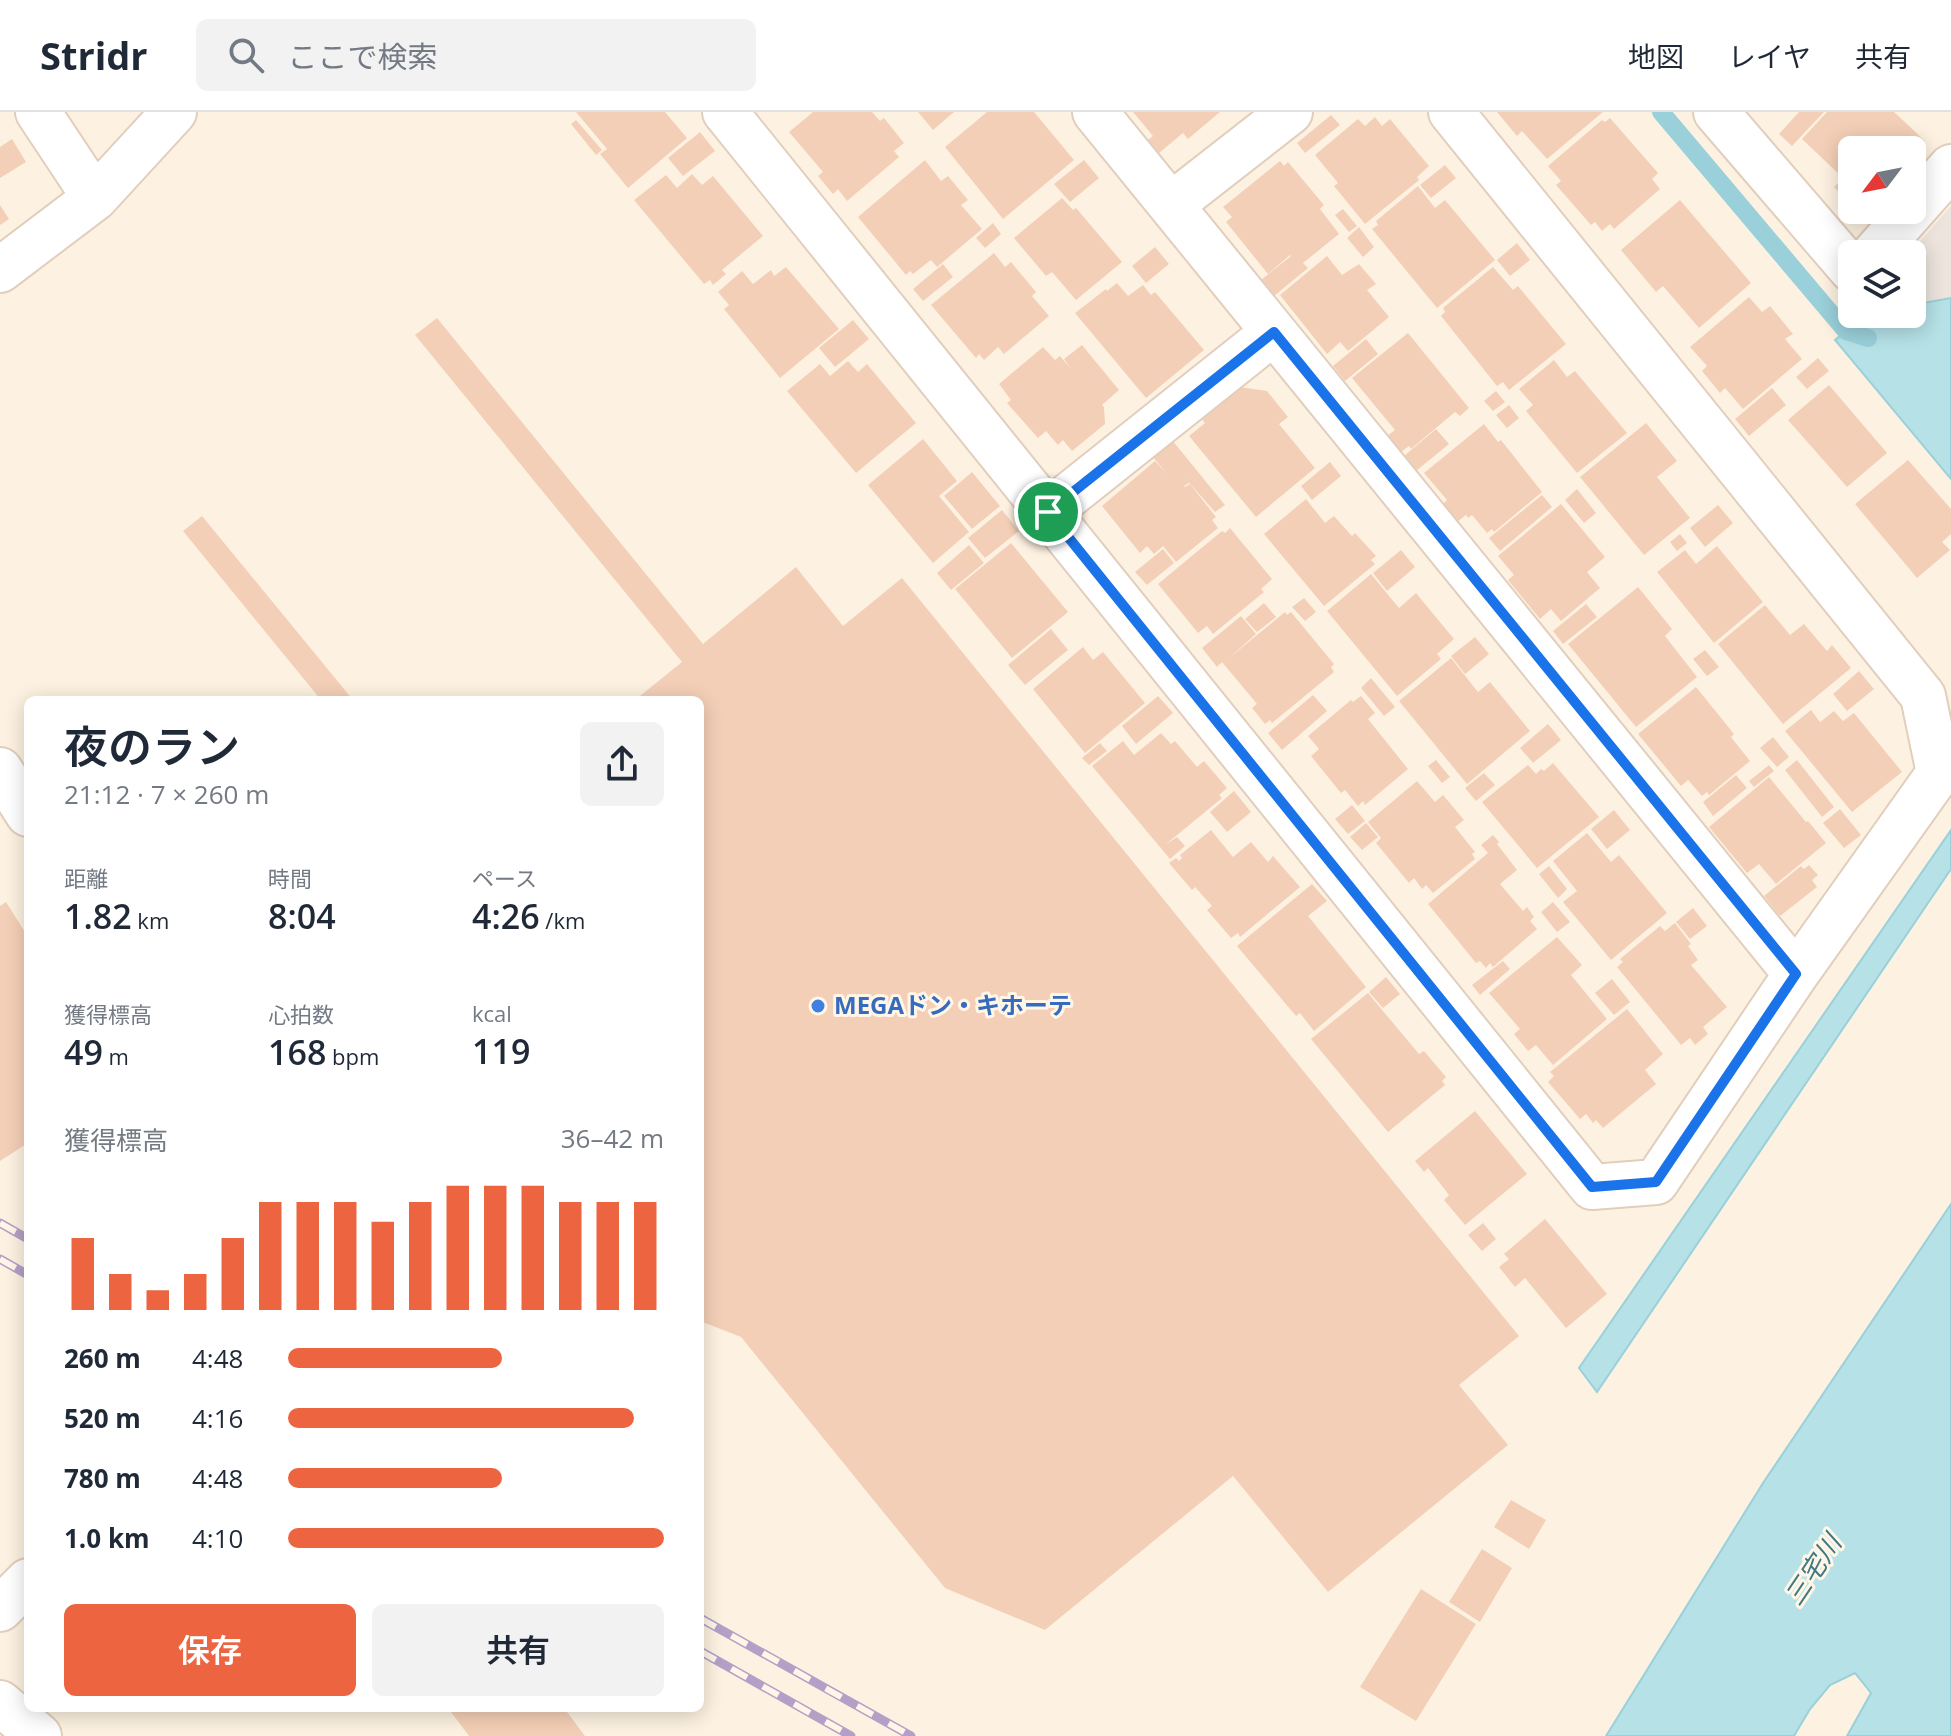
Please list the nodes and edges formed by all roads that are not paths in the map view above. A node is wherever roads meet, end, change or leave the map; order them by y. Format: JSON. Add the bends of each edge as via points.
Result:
{"nodes":[{"id":1,"x":38,"y":112,"type":"edge"},
{"id":2,"x":174,"y":112,"type":"edge"},
{"id":3,"x":725,"y":112,"type":"edge"},
{"id":4,"x":1095,"y":112,"type":"edge"},
{"id":5,"x":1290,"y":112,"type":"edge"},
{"id":6,"x":1451,"y":112,"type":"edge"},
{"id":7,"x":1716,"y":112,"type":"edge"},
{"id":8,"x":1951,"y":167,"type":"edge"},
{"id":9,"x":95,"y":198,"type":"junction"},
{"id":10,"x":1171,"y":205,"type":"junction"},
{"id":11,"x":1886,"y":240,"type":"edge"},
{"id":12,"x":1838,"y":254,"type":"edge"},
{"id":13,"x":0,"y":270,"type":"edge"},
{"id":14,"x":1274,"y":332,"type":"junction"},
{"id":15,"x":1048,"y":512,"type":"junction"},
{"id":16,"x":0,"y":770,"type":"edge"},
{"id":17,"x":24,"y":808,"type":"edge"},
{"id":18,"x":1796,"y":974,"type":"junction"},
{"id":19,"x":24,"y":1585,"type":"edge"},
{"id":20,"x":0,"y":1609,"type":"edge"},
{"id":21,"x":0,"y":1703,"type":"edge"},
{"id":22,"x":39,"y":1736,"type":"edge"}],
"edges":[{"from":1,"to":9,"type":"street"},
{"from":2,"to":9,"type":"street"},
{"from":3,"to":15,"type":"street"},
{"from":4,"to":10,"type":"street"},
{"from":5,"to":10,"type":"street"},
{"from":6,"to":18,"type":"street","via":[[1923,696],[1939,773]]},
{"from":7,"to":12,"type":"street"},
{"from":8,"to":11,"type":"street"},
{"from":9,"to":13,"type":"street"},
{"from":10,"to":14,"type":"street"},
{"from":14,"to":15,"type":"street"},
{"from":14,"to":18,"type":"street"},
{"from":15,"to":18,"type":"street","via":[[1592,1187],[1656,1182]]},
{"from":16,"to":17,"type":"street"},
{"from":19,"to":20,"type":"street"},
{"from":21,"to":22,"type":"street"}]}
